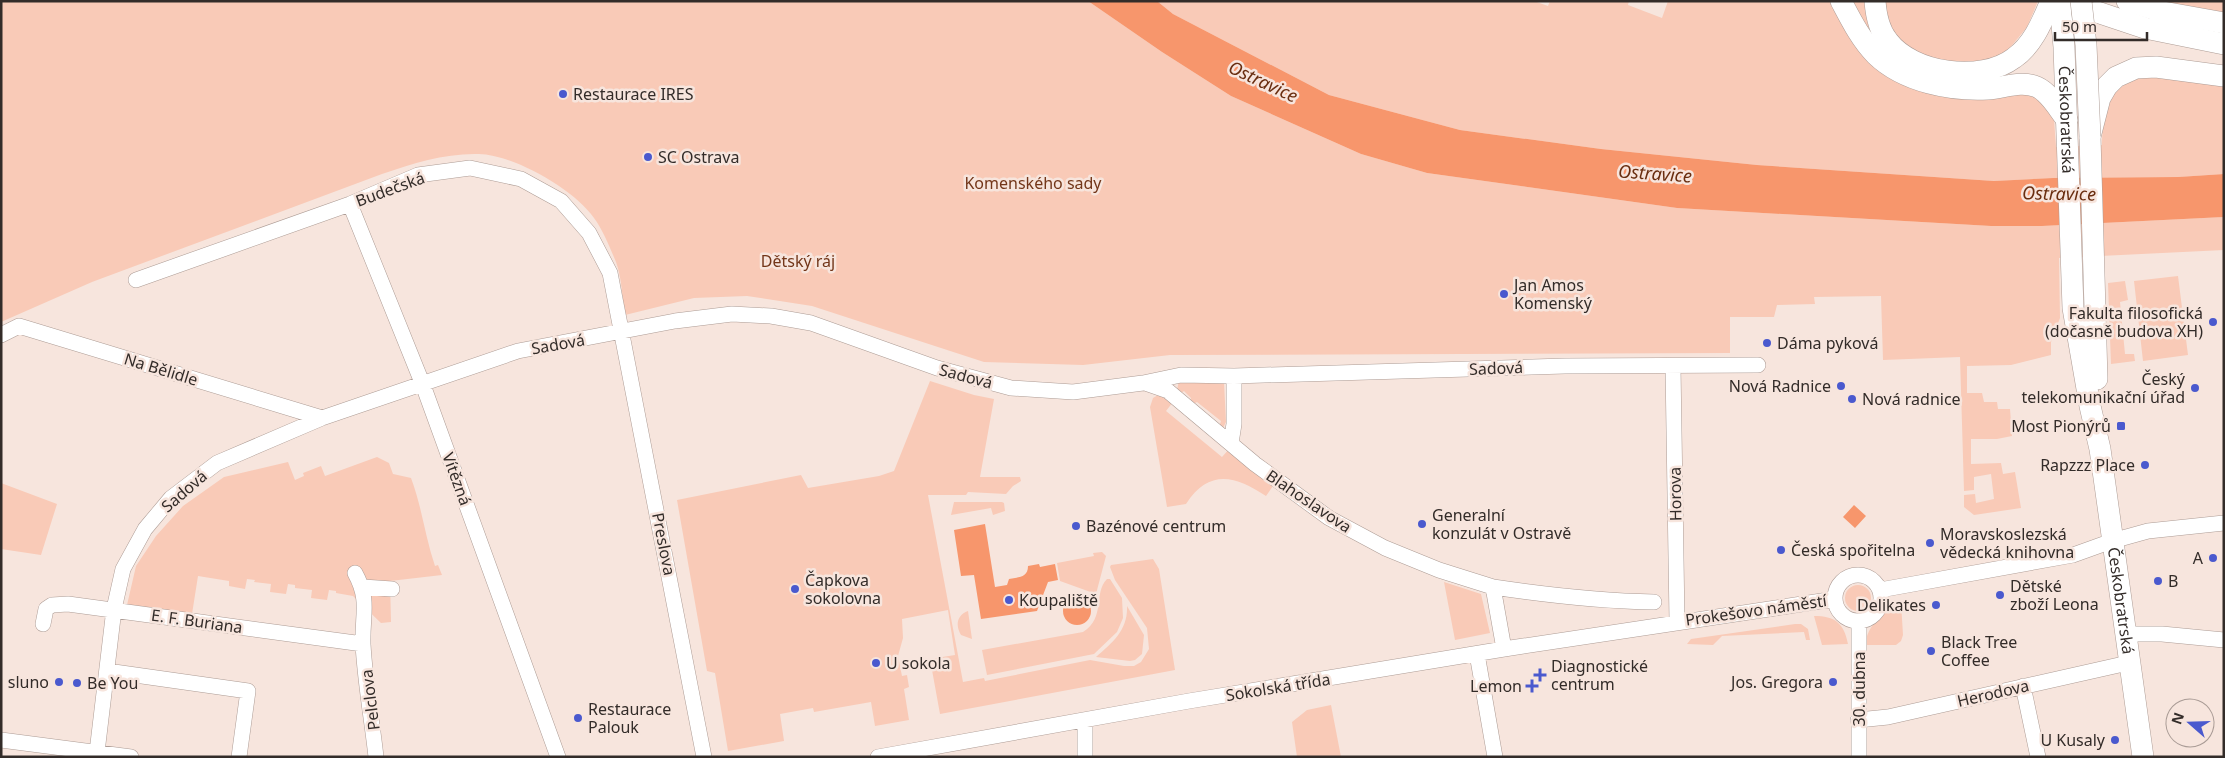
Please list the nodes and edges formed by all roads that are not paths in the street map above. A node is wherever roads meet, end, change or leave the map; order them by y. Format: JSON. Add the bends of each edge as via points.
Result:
{"nodes":[{"id":1,"x":1841,"y":1,"type":"edge"},
{"id":2,"x":1876,"y":1,"type":"edge"},
{"id":3,"x":2051,"y":1,"type":"edge"},
{"id":4,"x":2060,"y":1,"type":"edge"},
{"id":5,"x":2127,"y":1,"type":"edge"},
{"id":6,"x":2089,"y":7,"type":"edge"},
{"id":7,"x":2224,"y":24,"type":"edge"},
{"id":8,"x":2224,"y":44,"type":"edge"},
{"id":9,"x":2222,"y":76,"type":"edge"},
{"id":10,"x":1964,"y":81,"type":"junction"},
{"id":11,"x":2067,"y":120,"type":"junction"},
{"id":12,"x":2090,"y":138,"type":"junction"},
{"id":13,"x":350,"y":204,"type":"junction"},
{"id":14,"x":136,"y":280,"type":"dead end"},
{"id":15,"x":622,"y":332,"type":"junction"},
{"id":16,"x":1,"y":335,"type":"edge"},
{"id":17,"x":2088,"y":350,"type":"junction"},
{"id":18,"x":1758,"y":365,"type":"dead end"},
{"id":19,"x":1673,"y":367,"type":"junction"},
{"id":20,"x":1234,"y":376,"type":"junction"},
{"id":21,"x":1143,"y":383,"type":"junction"},
{"id":22,"x":423,"y":385,"type":"junction"},
{"id":23,"x":322,"y":418,"type":"junction"},
{"id":24,"x":1231,"y":443,"type":"junction"},
{"id":25,"x":2224,"y":523,"type":"edge"},
{"id":26,"x":2112,"y":541,"type":"junction"},
{"id":27,"x":355,"y":573,"type":"dead end"},
{"id":28,"x":363,"y":587,"type":"junction"},
{"id":29,"x":1493,"y":587,"type":"junction"},
{"id":30,"x":392,"y":589,"type":"dead end"},
{"id":31,"x":1880,"y":590,"type":"junction"},
{"id":32,"x":1835,"y":599,"type":"junction"},
{"id":33,"x":1654,"y":602,"type":"dead end"},
{"id":34,"x":114,"y":609,"type":"junction"},
{"id":35,"x":1677,"y":621,"type":"junction"},
{"id":36,"x":1859,"y":621,"type":"junction"},
{"id":37,"x":43,"y":624,"type":"dead end"},
{"id":38,"x":2125,"y":634,"type":"junction"},
{"id":39,"x":2224,"y":640,"type":"edge"},
{"id":40,"x":363,"y":644,"type":"junction"},
{"id":41,"x":1504,"y":649,"type":"junction"},
{"id":42,"x":1477,"y":654,"type":"junction"},
{"id":43,"x":2128,"y":663,"type":"junction"},
{"id":44,"x":107,"y":671,"type":"junction"},
{"id":45,"x":2023,"y":686,"type":"junction"},
{"id":46,"x":1085,"y":720,"type":"junction"},
{"id":47,"x":1858,"y":720,"type":"junction"},
{"id":48,"x":1,"y":740,"type":"edge"},
{"id":49,"x":97,"y":752,"type":"junction"},
{"id":50,"x":555,"y":756,"type":"edge"},
{"id":51,"x":131,"y":757,"type":"edge"},
{"id":52,"x":239,"y":757,"type":"edge"},
{"id":53,"x":376,"y":757,"type":"edge"},
{"id":54,"x":704,"y":757,"type":"edge"},
{"id":55,"x":878,"y":757,"type":"edge"},
{"id":56,"x":1085,"y":757,"type":"edge"},
{"id":57,"x":1495,"y":757,"type":"edge"},
{"id":58,"x":1860,"y":757,"type":"edge"},
{"id":59,"x":2038,"y":757,"type":"edge"},
{"id":60,"x":2143,"y":757,"type":"edge"}],
"edges":[{"from":1,"to":10,"type":"main road","via":[[1863,39],[1884,62],[1914,78]]},
{"from":2,"to":10,"type":"main road","via":[[1877,18],[1894,48]]},
{"from":3,"to":10,"type":"main road","via":[[2033,38],[2015,58]]},
{"from":4,"to":11,"type":"main road","name":"Českobratrská"},
{"from":5,"to":7,"type":"main road","via":[[2162,12]]},
{"from":6,"to":8,"type":"main road","via":[[2163,33]]},
{"from":6,"to":12,"type":"main road","name":"Českobratrská","bridge":true,"via":[[2086,45]]},
{"from":9,"to":12,"type":"main road","bridge":true,"via":[[2156,67],[2136,68],[2120,74],[2100,98]]},
{"from":10,"to":11,"type":"main road","via":[[1988,89],[2032,85],[2047,93]]},
{"from":11,"to":17,"type":"main road","name":"Českobratrská","via":[[2073,308]]},
{"from":12,"to":17,"type":"main road","name":"Českobratrská"},
{"from":13,"to":14,"type":"street","name":"Budečská"},
{"from":13,"to":15,"type":"street","name":"Budečská","via":[[418,175],[470,168],[534,184],[561,201],[589,233],[610,273]]},
{"from":13,"to":22,"type":"street","name":"Vítězná"},
{"from":15,"to":21,"type":"street","name":"Sadová","via":[[732,314],[771,316],[811,323],[937,368],[1011,388],[1073,392]]},
{"from":15,"to":22,"type":"street","name":"Sadová","via":[[518,351]]},
{"from":15,"to":54,"type":"street","name":"Preslova"},
{"from":16,"to":23,"type":"street","name":"Na Bělidle","via":[[19,326]]},
{"from":17,"to":26,"type":"main road","name":"Českobratrská"},
{"from":18,"to":19,"type":"street","name":"Sadová"},
{"from":19,"to":20,"type":"street","name":"Sadová","via":[[1565,366]]},
{"from":19,"to":35,"type":"street","name":"Horova"},
{"from":20,"to":21,"type":"street","name":"Sadová","via":[[1181,375]]},
{"from":20,"to":24,"type":"street"},
{"from":21,"to":24,"type":"street","name":"Blahoslavova","via":[[1168,391]]},
{"from":22,"to":23,"type":"street","name":"Sadová"},
{"from":22,"to":50,"type":"street","name":"Vítězná"},
{"from":23,"to":34,"type":"street","name":"Sadová","via":[[217,463],[171,498],[145,528],[133,548]]},
{"from":24,"to":29,"type":"street","name":"Blahoslavova","via":[[1329,518],[1377,544],[1439,570]]},
{"from":25,"to":26,"type":"street","via":[[2148,531]]},
{"from":26,"to":31,"type":"street","via":[[2073,555]]},
{"from":26,"to":38,"type":"main road","name":"Českobratrská"},
{"from":27,"to":28,"type":"street"},
{"from":28,"to":30,"type":"street"},
{"from":28,"to":40,"type":"street"},
{"from":29,"to":33,"type":"street","name":"Blahoslavova","via":[[1603,601]]},
{"from":29,"to":41,"type":"street"},
{"from":31,"to":32,"type":"street","name":"Prokešovo náměstí","via":[[1870,578],[1853,576],[1841,582]]},
{"from":31,"to":36,"type":"street","via":[[1878,610]]},
{"from":32,"to":35,"type":"street","name":"Prokešovo náměstí"},
{"from":32,"to":36,"type":"street","name":"Prokešovo náměstí","via":[[1842,615]]},
{"from":34,"to":37,"type":"street","name":"E. F. Buriana","via":[[52,605],[46,610]]},
{"from":34,"to":40,"type":"street","name":"E. F. Buriana"},
{"from":34,"to":44,"type":"street","name":"Sadová"},
{"from":35,"to":41,"type":"street","name":"Sokolská třída"},
{"from":36,"to":47,"type":"street","name":"30. dubna"},
{"from":38,"to":39,"type":"street"},
{"from":38,"to":43,"type":"main road","name":"Českobratrská"},
{"from":40,"to":53,"type":"street","name":"Pelclova"},
{"from":41,"to":42,"type":"street","name":"Sokolská třída"},
{"from":42,"to":46,"type":"street","name":"Sokolská třída"},
{"from":42,"to":57,"type":"street"},
{"from":43,"to":45,"type":"street","name":"Herodova"},
{"from":43,"to":60,"type":"main road","name":"Českobratrská"},
{"from":44,"to":49,"type":"street","name":"Sadová"},
{"from":44,"to":52,"type":"street","via":[[248,691]]},
{"from":45,"to":47,"type":"street","name":"Herodova","via":[[1888,717]]},
{"from":45,"to":59,"type":"street"},
{"from":46,"to":55,"type":"street","name":"Sokolská třída"},
{"from":46,"to":56,"type":"street"},
{"from":47,"to":58,"type":"street","name":"30. dubna"},
{"from":48,"to":49,"type":"street"},
{"from":49,"to":51,"type":"street"}]}
